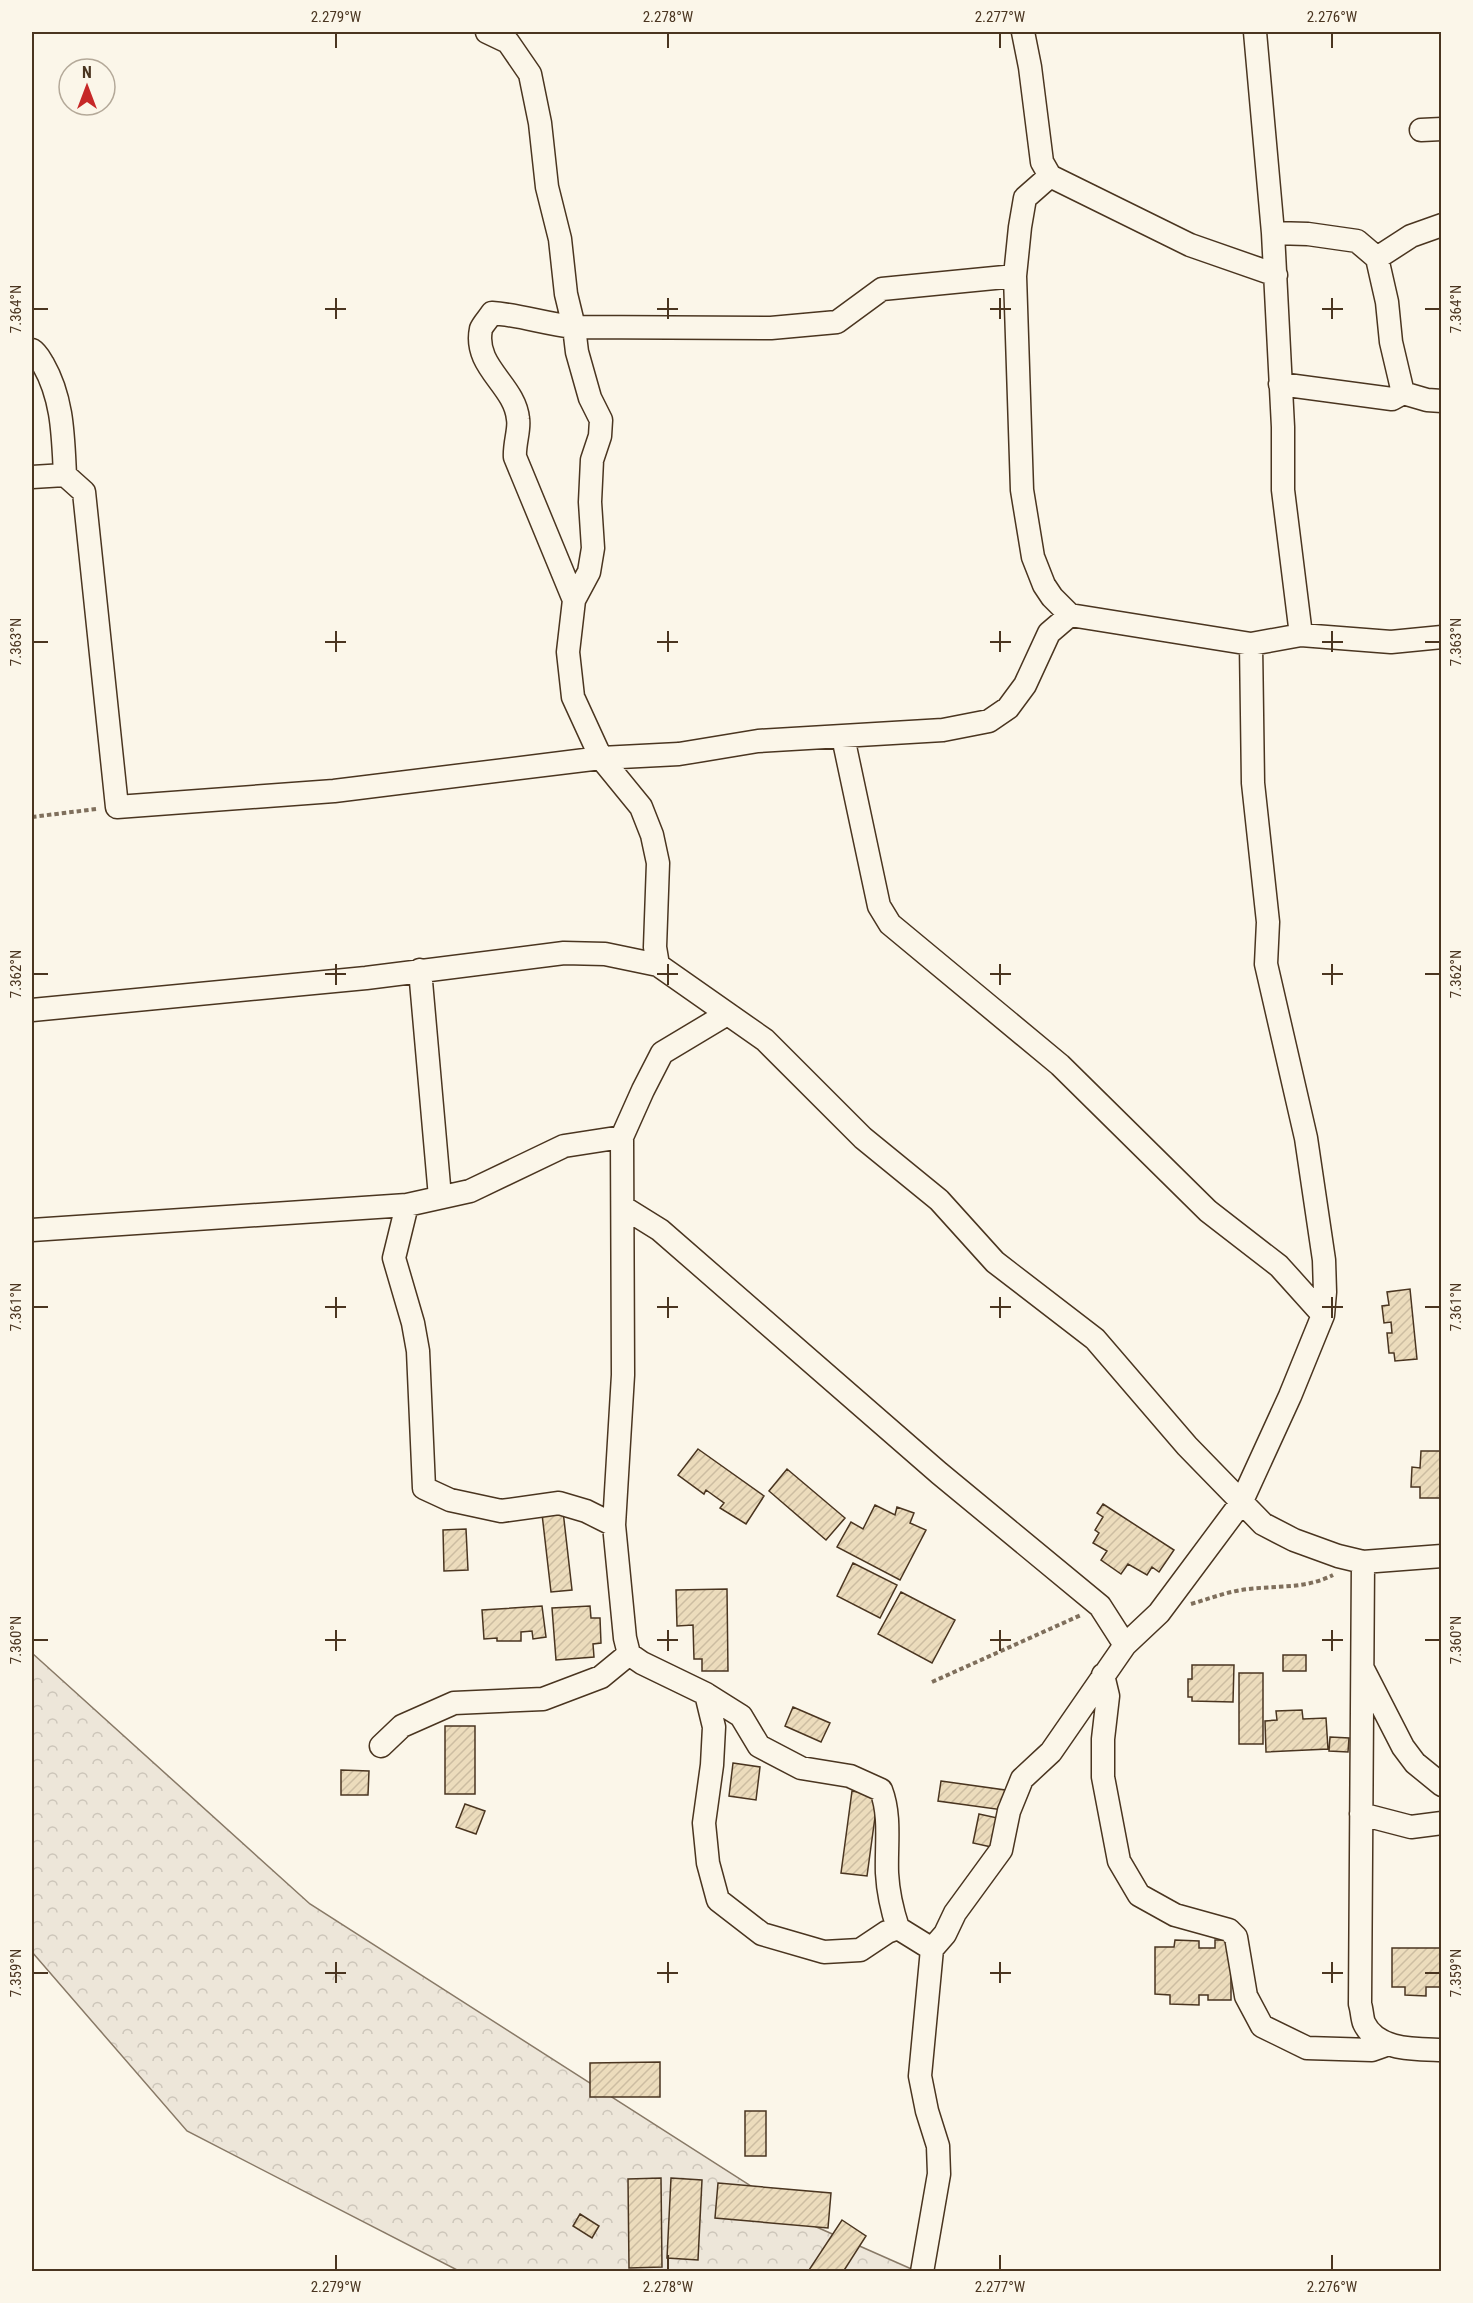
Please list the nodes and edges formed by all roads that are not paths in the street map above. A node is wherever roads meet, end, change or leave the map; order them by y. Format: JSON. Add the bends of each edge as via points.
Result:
{"nodes":[{"id":1,"x":486,"y":32,"type":"edge"},
{"id":2,"x":1023,"y":32,"type":"edge"},
{"id":3,"x":1255,"y":32,"type":"edge"},
{"id":4,"x":1050,"y":176,"type":"junction"},
{"id":5,"x":1442,"y":225,"type":"edge"},
{"id":6,"x":1273,"y":233,"type":"junction"},
{"id":7,"x":1377,"y":258,"type":"junction"},
{"id":8,"x":1275,"y":275,"type":"junction"},
{"id":9,"x":1015,"y":276,"type":"junction"},
{"id":10,"x":574,"y":327,"type":"junction"},
{"id":11,"x":32,"y":350,"type":"edge"},
{"id":12,"x":1281,"y":384,"type":"junction"},
{"id":13,"x":1403,"y":393,"type":"junction"},
{"id":14,"x":1442,"y":401,"type":"edge"},
{"id":15,"x":65,"y":475,"type":"junction"},
{"id":16,"x":32,"y":477,"type":"edge"},
{"id":17,"x":574,"y":600,"type":"junction"},
{"id":18,"x":1070,"y":615,"type":"junction"},
{"id":19,"x":1301,"y":635,"type":"junction"},
{"id":20,"x":1442,"y":637,"type":"edge"},
{"id":21,"x":1251,"y":644,"type":"junction"},
{"id":22,"x":843,"y":737,"type":"junction"},
{"id":23,"x":601,"y":758,"type":"junction"},
{"id":24,"x":658,"y":965,"type":"junction"},
{"id":25,"x":420,"y":970,"type":"junction"},
{"id":26,"x":32,"y":1010,"type":"edge"},
{"id":27,"x":727,"y":1014,"type":"junction"},
{"id":28,"x":622,"y":1137,"type":"junction"},
{"id":29,"x":440,"y":1197,"type":"junction"},
{"id":30,"x":407,"y":1205,"type":"junction"},
{"id":31,"x":623,"y":1207,"type":"junction"},
{"id":32,"x":32,"y":1230,"type":"edge"},
{"id":33,"x":1323,"y":1316,"type":"junction"},
{"id":34,"x":1241,"y":1503,"type":"junction"},
{"id":35,"x":614,"y":1525,"type":"junction"},
{"id":36,"x":1442,"y":1556,"type":"edge"},
{"id":37,"x":1357,"y":1560,"type":"junction"},
{"id":38,"x":1125,"y":1645,"type":"junction"},
{"id":39,"x":629,"y":1654,"type":"junction"},
{"id":40,"x":1361,"y":1665,"type":"junction"},
{"id":41,"x":1103,"y":1675,"type":"junction"},
{"id":42,"x":706,"y":1694,"type":"junction"},
{"id":43,"x":381,"y":1746,"type":"dead end"},
{"id":44,"x":1442,"y":1785,"type":"edge"},
{"id":45,"x":1361,"y":1814,"type":"junction"},
{"id":46,"x":1442,"y":1823,"type":"edge"},
{"id":47,"x":898,"y":1928,"type":"junction"},
{"id":48,"x":932,"y":1949,"type":"junction"},
{"id":49,"x":1389,"y":2044,"type":"junction"},
{"id":50,"x":1442,"y":2050,"type":"edge"},
{"id":51,"x":922,"y":2271,"type":"edge"}],
"edges":[{"from":1,"to":10,"type":"street","via":[[508,42],[530,74]]},
{"from":2,"to":4,"type":"street","via":[[1042,162]]},
{"from":3,"to":6,"type":"street"},
{"from":4,"to":8,"type":"street","via":[[1190,245]]},
{"from":4,"to":9,"type":"street","via":[[1025,198]]},
{"from":5,"to":7,"type":"street","via":[[1411,236]]},
{"from":6,"to":7,"type":"street","via":[[1357,241]]},
{"from":6,"to":8,"type":"street"},
{"from":7,"to":13,"type":"street"},
{"from":8,"to":12,"type":"street"},
{"from":9,"to":10,"type":"street","via":[[882,289],[837,322],[771,328]]},
{"from":9,"to":18,"type":"street","via":[[1022,490],[1033,557],[1044,585]]},
{"from":10,"to":17,"type":"street","via":[[590,398],[601,420],[592,460],[593,548],[589,572]]},
{"from":10,"to":17,"type":"street","via":[[492,313],[481,328],[483,358],[510,395],[519,420],[515,457]]},
{"from":11,"to":15,"type":"street","via":[[49,375],[61,407]]},
{"from":12,"to":13,"type":"street","via":[[1392,399]]},
{"from":12,"to":19,"type":"street","via":[[1283,490]]},
{"from":13,"to":14,"type":"street"},
{"from":15,"to":16,"type":"street"},
{"from":15,"to":23,"type":"street","via":[[84,492],[117,807],[333,791]]},
{"from":17,"to":23,"type":"street","via":[[568,652],[573,697]]},
{"from":18,"to":21,"type":"street"},
{"from":18,"to":22,"type":"street","via":[[1048,633],[1025,685],[1008,708],[989,721],[943,730]]},
{"from":19,"to":20,"type":"street","via":[[1392,642]]},
{"from":19,"to":21,"type":"street"},
{"from":21,"to":33,"type":"street","via":[[1253,783],[1268,922],[1266,964],[1306,1138],[1324,1260]]},
{"from":22,"to":23,"type":"street","via":[[758,741],[679,754]]},
{"from":22,"to":33,"type":"street","via":[[879,906],[890,924],[1060,1065],[1208,1211],[1278,1266]]},
{"from":23,"to":24,"type":"street","via":[[640,807],[652,835],[658,862]]},
{"from":24,"to":25,"type":"street","via":[[605,954],[564,953]]},
{"from":24,"to":27,"type":"street"},
{"from":25,"to":26,"type":"street","via":[[354,980]]},
{"from":25,"to":29,"type":"street"},
{"from":27,"to":28,"type":"street","via":[[662,1053]]},
{"from":27,"to":34,"type":"street","via":[[765,1040],[863,1138],[939,1200],[995,1262],[1095,1340]]},
{"from":28,"to":29,"type":"street","via":[[564,1146],[470,1191]]},
{"from":28,"to":31,"type":"street"},
{"from":29,"to":30,"type":"street"},
{"from":30,"to":32,"type":"street"},
{"from":30,"to":35,"type":"street","via":[[394,1258],[418,1352],[424,1488],[450,1500],[501,1510],[559,1503]]},
{"from":31,"to":35,"type":"street","via":[[623,1375]]},
{"from":31,"to":38,"type":"street","via":[[660,1230],[939,1473],[1100,1606]]},
{"from":33,"to":34,"type":"street"},
{"from":34,"to":37,"type":"street","via":[[1273,1530]]},
{"from":34,"to":38,"type":"street","via":[[1159,1613]]},
{"from":35,"to":39,"type":"street"},
{"from":36,"to":37,"type":"street"},
{"from":37,"to":40,"type":"street"},
{"from":38,"to":41,"type":"street"},
{"from":39,"to":42,"type":"street"},
{"from":39,"to":43,"type":"street","via":[[601,1677],[543,1699],[454,1702],[402,1726]]},
{"from":40,"to":44,"type":"street","via":[[1403,1747],[1415,1763]]},
{"from":40,"to":45,"type":"street"},
{"from":41,"to":48,"type":"street","via":[[1051,1752],[1022,1779],[1009,1811],[1001,1850]]},
{"from":41,"to":49,"type":"street","via":[[1108,1696],[1103,1777],[1119,1861],[1139,1895],[1175,1915],[1229,1930],[1236,1937],[1246,1996],[1262,2026],[1307,2048],[1372,2050]]},
{"from":42,"to":47,"type":"street","via":[[741,1716],[759,1746],[801,1768],[850,1776],[881,1790],[887,1806],[891,1908]]},
{"from":42,"to":47,"type":"street","via":[[714,1727],[704,1823],[708,1863],[718,1900],[762,1934],[824,1952],[860,1950]]},
{"from":45,"to":46,"type":"street","via":[[1411,1827]]},
{"from":45,"to":49,"type":"street","via":[[1360,2004],[1364,2023],[1373,2035]]},
{"from":47,"to":48,"type":"street"},
{"from":48,"to":51,"type":"street","via":[[920,2076],[938,2146],[939,2174]]},
{"from":49,"to":50,"type":"street"}]}
